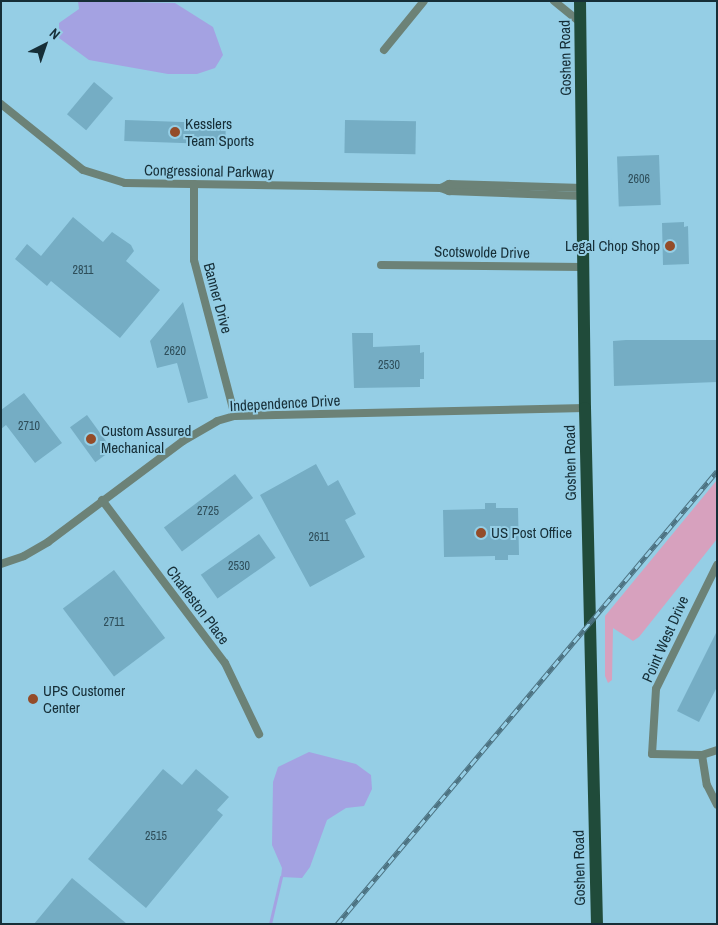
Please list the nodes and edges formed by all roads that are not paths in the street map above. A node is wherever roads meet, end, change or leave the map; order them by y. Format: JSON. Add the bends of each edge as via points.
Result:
{"nodes":[{"id":1,"x":424,"y":1,"type":"edge"},
{"id":2,"x":554,"y":1,"type":"edge"},
{"id":3,"x":580,"y":1,"type":"edge"},
{"id":4,"x":581,"y":22,"type":"junction"},
{"id":5,"x":384,"y":50,"type":"dead end"},
{"id":6,"x":1,"y":104,"type":"edge"},
{"id":7,"x":194,"y":184,"type":"junction"},
{"id":8,"x":583,"y":192,"type":"junction"},
{"id":9,"x":381,"y":265,"type":"dead end"},
{"id":10,"x":583,"y":267,"type":"junction"},
{"id":11,"x":585,"y":408,"type":"junction"},
{"id":12,"x":235,"y":416,"type":"junction"},
{"id":13,"x":102,"y":500,"type":"junction"},
{"id":14,"x":1,"y":564,"type":"edge"},
{"id":15,"x":717,"y":565,"type":"edge"},
{"id":16,"x":259,"y":734,"type":"dead end"},
{"id":17,"x":717,"y":750,"type":"edge"},
{"id":18,"x":702,"y":754,"type":"junction"},
{"id":19,"x":717,"y":805,"type":"edge"},
{"id":20,"x":597,"y":924,"type":"edge"}],
"edges":[{"from":1,"to":5,"type":"street"},
{"from":2,"to":4,"type":"street"},
{"from":3,"to":4,"type":"main road","name":"Goshen Road"},
{"from":4,"to":8,"type":"main road","name":"Goshen Road"},
{"from":6,"to":7,"type":"street","name":"Congressional Parkway","via":[[66,158],[94,175],[125,183]]},
{"from":7,"to":8,"type":"street","name":"Congressional Parkway"},
{"from":7,"to":12,"type":"street","name":"Banner Drive","via":[[194,260]]},
{"from":8,"to":10,"type":"main road","name":"Goshen Road"},
{"from":9,"to":10,"type":"street","name":"Scotswolde Drive"},
{"from":10,"to":11,"type":"main road","name":"Goshen Road"},
{"from":11,"to":12,"type":"street","name":"Independence Drive"},
{"from":11,"to":20,"type":"main road","name":"Goshen Road"},
{"from":12,"to":13,"type":"street","name":"Independence Drive","via":[[196,432]]},
{"from":13,"to":14,"type":"street","name":"Independence Drive","via":[[48,542],[24,556]]},
{"from":13,"to":16,"type":"street","name":"Charleston Place","via":[[225,662]]},
{"from":15,"to":18,"type":"street","name":"Point West Drive","via":[[656,690],[654,705],[652,754]]},
{"from":17,"to":18,"type":"street","name":"Point West Drive"},
{"from":18,"to":19,"type":"street","via":[[707,786]]}]}
